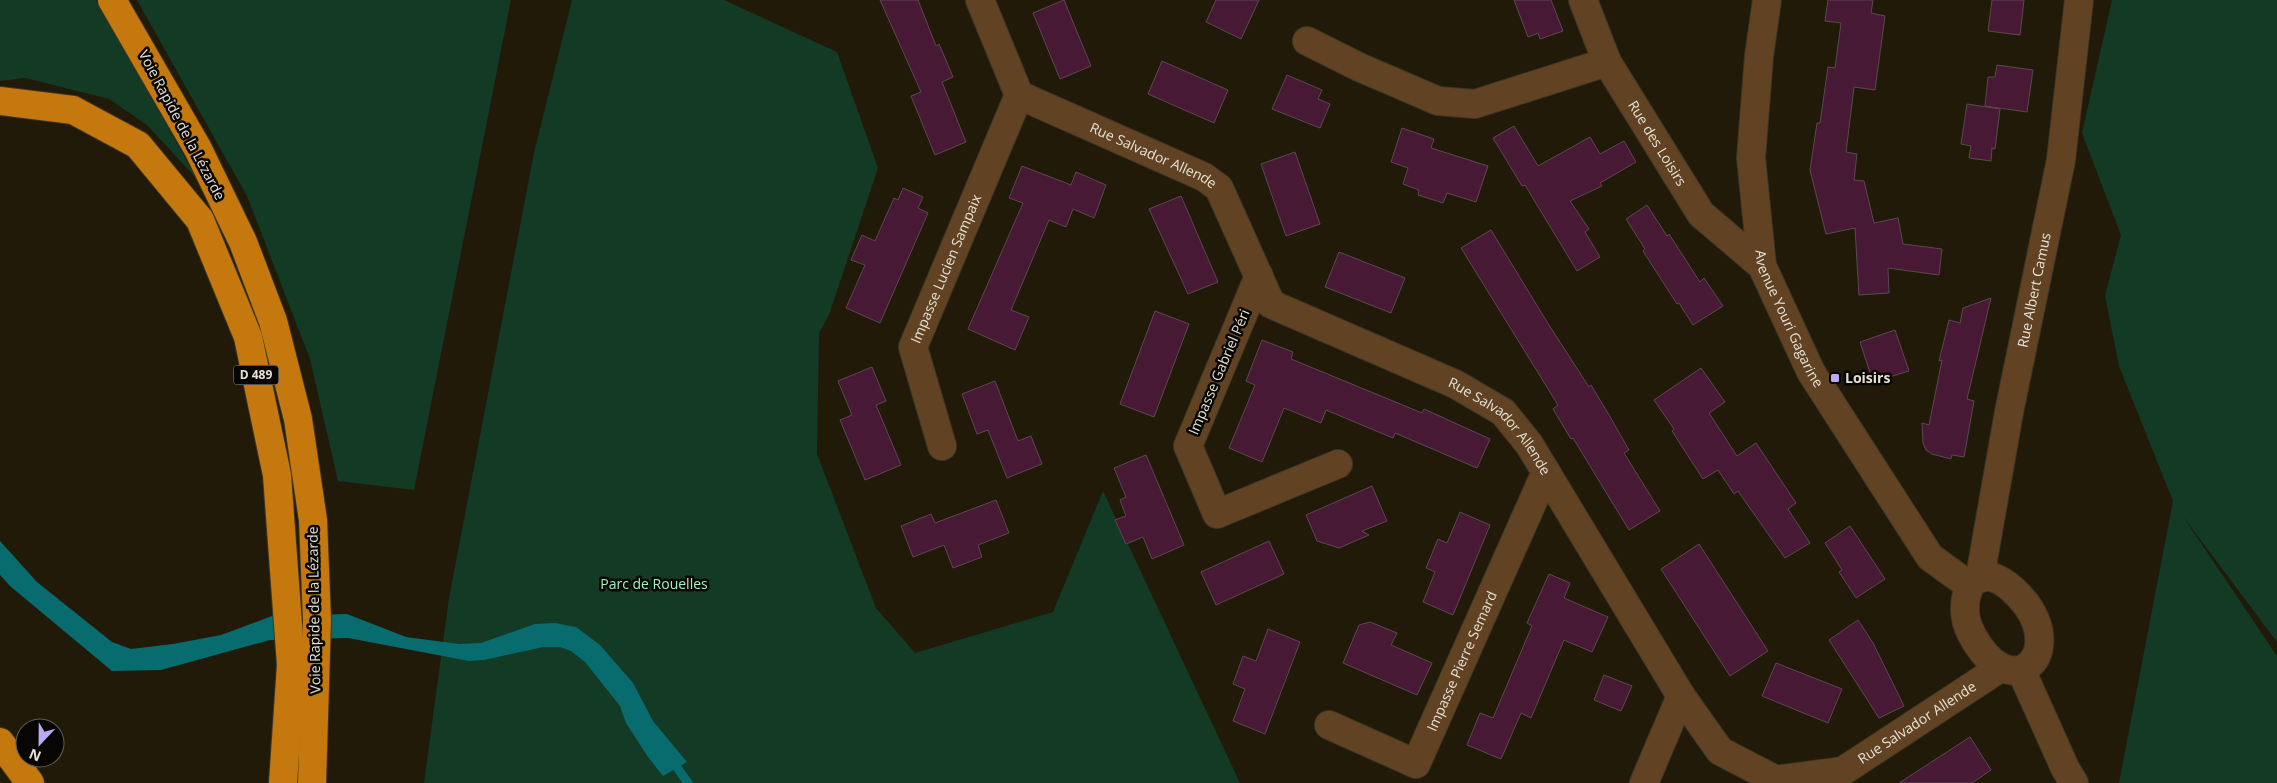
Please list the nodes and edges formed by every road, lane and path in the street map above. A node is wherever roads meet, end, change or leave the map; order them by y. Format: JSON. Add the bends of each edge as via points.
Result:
{"nodes":[{"id":1,"x":112,"y":0,"type":"edge"},
{"id":2,"x":980,"y":0,"type":"edge"},
{"id":3,"x":1584,"y":0,"type":"edge"},
{"id":4,"x":1767,"y":0,"type":"edge"},
{"id":5,"x":2079,"y":0,"type":"edge"},
{"id":6,"x":1307,"y":41,"type":"dead end"},
{"id":7,"x":1607,"y":62,"type":"junction"},
{"id":8,"x":1019,"y":95,"type":"junction"},
{"id":9,"x":0,"y":101,"type":"edge"},
{"id":10,"x":1762,"y":266,"type":"junction"},
{"id":11,"x":1259,"y":276,"type":"junction"},
{"id":12,"x":942,"y":446,"type":"dead end"},
{"id":13,"x":1338,"y":464,"type":"dead end"},
{"id":14,"x":1546,"y":472,"type":"junction"},
{"id":15,"x":1975,"y":582,"type":"junction"},
{"id":16,"x":2011,"y":669,"type":"junction"},
{"id":17,"x":1681,"y":696,"type":"junction"},
{"id":18,"x":1329,"y":725,"type":"dead end"},
{"id":19,"x":0,"y":742,"type":"edge"},
{"id":20,"x":0,"y":752,"type":"edge"},
{"id":21,"x":30,"y":783,"type":"edge"},
{"id":22,"x":283,"y":783,"type":"edge"},
{"id":23,"x":312,"y":783,"type":"edge"},
{"id":24,"x":1644,"y":783,"type":"edge"},
{"id":25,"x":2074,"y":783,"type":"edge"}],
"edges":[{"from":1,"to":23,"type":"highway","name":"Voie Rapide de la Lézarde","number":"D 489","via":[[198,150],[243,242],[276,330],[298,419],[313,520],[317,620]]},
{"from":2,"to":8,"type":"street"},
{"from":3,"to":7,"type":"street","name":"Rue des Loisirs"},
{"from":4,"to":10,"type":"street","name":"Avenue Youri Gagarine","via":[[1751,158]]},
{"from":5,"to":15,"type":"street","name":"Rue Albert Camus","via":[[2061,160]]},
{"from":6,"to":7,"type":"street","via":[[1438,101],[1475,104]]},
{"from":7,"to":10,"type":"street","name":"Rue des Loisirs","via":[[1702,214]]},
{"from":8,"to":11,"type":"street","name":"Rue Salvador Allende","via":[[1204,177],[1220,188]]},
{"from":8,"to":12,"type":"street","name":"Impasse Lucien Sampaix","via":[[913,347]]},
{"from":9,"to":22,"type":"highway","name":"Voie Rapide de la Lézarde","number":"D 489","via":[[73,110],[138,145],[204,229],[248,337],[277,475],[291,665]]},
{"from":10,"to":15,"type":"street","name":"Avenue Youri Gagarine","via":[[1811,372],[1930,557]]},
{"from":11,"to":13,"type":"street","name":"Impasse Gabriel Péri","via":[[1188,446],[1217,514]]},
{"from":11,"to":14,"type":"street","name":"Rue Salvador Allende","via":[[1271,304],[1455,384],[1503,412]]},
{"from":14,"to":17,"type":"street","name":"Rue Salvador Allende"},
{"from":14,"to":18,"type":"street","name":"Impasse Pierre Semard","via":[[1416,764]]},
{"from":15,"to":16,"type":"street","via":[[1964,614],[1969,629],[1980,651]]},
{"from":15,"to":16,"type":"street","via":[[1990,576],[2001,580],[2019,595],[2033,614],[2039,631],[2034,661]]},
{"from":16,"to":17,"type":"street","name":"Rue Salvador Allende","via":[[1843,771],[1776,780],[1720,750]]},
{"from":16,"to":25,"type":"street"},
{"from":17,"to":24,"type":"street"},
{"from":19,"to":21,"type":"highway"},
{"from":20,"to":21,"type":"highway"}]}
